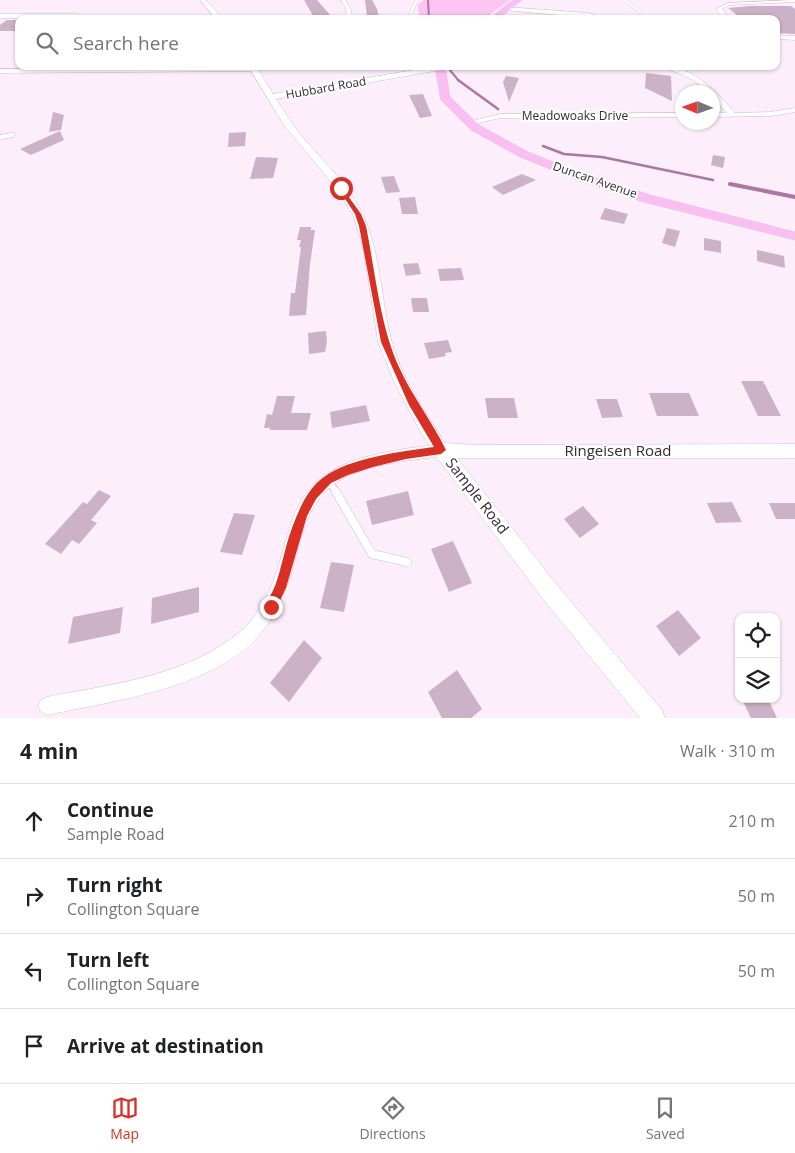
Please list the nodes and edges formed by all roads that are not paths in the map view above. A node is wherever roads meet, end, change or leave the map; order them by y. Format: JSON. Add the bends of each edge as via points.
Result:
{"nodes":[{"id":1,"x":203,"y":0,"type":"edge"},
{"id":2,"x":344,"y":0,"type":"edge"},
{"id":3,"x":417,"y":0,"type":"edge"},
{"id":4,"x":518,"y":0,"type":"edge"},
{"id":5,"x":624,"y":0,"type":"edge"},
{"id":6,"x":795,"y":1,"type":"edge"},
{"id":7,"x":506,"y":9,"type":"junction"},
{"id":8,"x":640,"y":11,"type":"dead end"},
{"id":9,"x":216,"y":15,"type":"edge"},
{"id":10,"x":349,"y":15,"type":"edge"},
{"id":11,"x":409,"y":15,"type":"edge"},
{"id":12,"x":498,"y":15,"type":"edge"},
{"id":13,"x":586,"y":15,"type":"edge"},
{"id":14,"x":723,"y":15,"type":"edge"},
{"id":15,"x":0,"y":16,"type":"edge"},
{"id":16,"x":15,"y":16,"type":"edge"},
{"id":17,"x":780,"y":37,"type":"edge"},
{"id":18,"x":795,"y":38,"type":"edge"},
{"id":19,"x":0,"y":70,"type":"edge"},
{"id":20,"x":15,"y":70,"type":"edge"},
{"id":21,"x":254,"y":70,"type":"edge"},
{"id":22,"x":423,"y":70,"type":"edge"},
{"id":23,"x":440,"y":70,"type":"edge"},
{"id":24,"x":675,"y":70,"type":"edge"},
{"id":25,"x":272,"y":97,"type":"junction"},
{"id":26,"x":795,"y":110,"type":"edge"},
{"id":27,"x":675,"y":115,"type":"edge"},
{"id":28,"x":720,"y":115,"type":"edge"},
{"id":29,"x":733,"y":115,"type":"junction"},
{"id":30,"x":468,"y":124,"type":"junction"},
{"id":31,"x":10,"y":135,"type":"dead end"},
{"id":32,"x":0,"y":137,"type":"edge"},
{"id":33,"x":795,"y":236,"type":"edge"},
{"id":34,"x":441,"y":450,"type":"junction"},
{"id":35,"x":795,"y":451,"type":"edge"},
{"id":36,"x":328,"y":480,"type":"junction"},
{"id":37,"x":406,"y":562,"type":"dead end"},
{"id":38,"x":47,"y":706,"type":"dead end"},
{"id":39,"x":654,"y":718,"type":"edge"}],
"edges":[{"from":1,"to":9,"type":"street"},
{"from":2,"to":10,"type":"street"},
{"from":3,"to":11,"type":"lane"},
{"from":4,"to":7,"type":"main road"},
{"from":5,"to":8,"type":"lane"},
{"from":6,"to":14,"type":"street","via":[[728,4],[719,10]]},
{"from":7,"to":12,"type":"main road"},
{"from":7,"to":13,"type":"street"},
{"from":15,"to":16,"type":"street"},
{"from":17,"to":18,"type":"street"},
{"from":19,"to":20,"type":"street"},
{"from":21,"to":25,"type":"street","name":"Sample Road"},
{"from":22,"to":25,"type":"street","name":"Hubbard Road"},
{"from":23,"to":30,"type":"main road","name":"Duncan Avenue","via":[[443,95]]},
{"from":24,"to":29,"type":"street","via":[[698,79]]},
{"from":25,"to":34,"type":"street","name":"Sample Road","via":[[292,129],[341,188],[358,214],[367,244],[385,342],[402,385]]},
{"from":26,"to":29,"type":"street"},
{"from":27,"to":30,"type":"street","name":"Meadowoaks Drive","via":[[500,116]]},
{"from":28,"to":29,"type":"street"},
{"from":30,"to":33,"type":"main road","name":"Duncan Avenue","via":[[519,152],[603,184],[675,207]]},
{"from":31,"to":32,"type":"street"},
{"from":34,"to":35,"type":"street","name":"Ringeisen Road"},
{"from":34,"to":36,"type":"street","via":[[373,462]]},
{"from":34,"to":39,"type":"street","name":"Sample Road","via":[[550,592]]},
{"from":36,"to":37,"type":"lane","via":[[372,554]]},
{"from":36,"to":38,"type":"street","via":[[313,496],[296,529],[280,588],[271,607],[246,636],[200,667]]}]}
